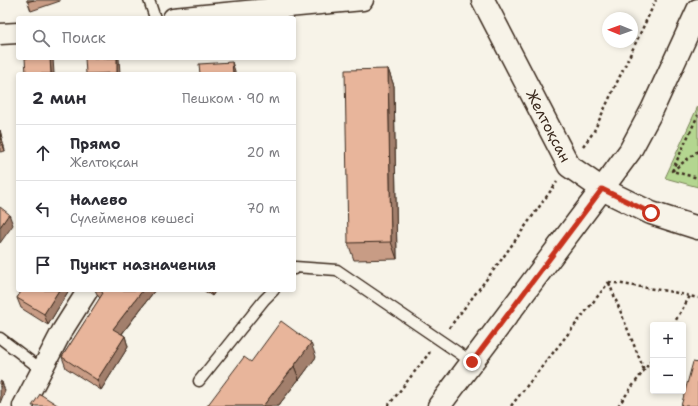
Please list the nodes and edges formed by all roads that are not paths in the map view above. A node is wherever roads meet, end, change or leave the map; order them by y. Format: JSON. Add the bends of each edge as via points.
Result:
{"nodes":[{"id":1,"x":149,"y":0,"type":"edge"},
{"id":2,"x":363,"y":0,"type":"edge"},
{"id":3,"x":483,"y":0,"type":"edge"},
{"id":4,"x":698,"y":10,"type":"edge"},
{"id":5,"x":154,"y":16,"type":"edge"},
{"id":6,"x":193,"y":16,"type":"edge"},
{"id":7,"x":16,"y":33,"type":"edge"},
{"id":8,"x":0,"y":34,"type":"edge"},
{"id":9,"x":602,"y":189,"type":"junction"},
{"id":10,"x":698,"y":228,"type":"edge"},
{"id":11,"x":296,"y":268,"type":"edge"},
{"id":12,"x":87,"y":292,"type":"edge"},
{"id":13,"x":272,"y":292,"type":"edge"},
{"id":14,"x":0,"y":338,"type":"edge"},
{"id":15,"x":472,"y":362,"type":"junction"},
{"id":16,"x":42,"y":370,"type":"junction"},
{"id":17,"x":199,"y":381,"type":"dead end"},
{"id":18,"x":22,"y":406,"type":"edge"},
{"id":19,"x":439,"y":406,"type":"edge"}],
"edges":[{"from":1,"to":5,"type":"lane"},
{"from":2,"to":6,"type":"street"},
{"from":3,"to":9,"type":"main road","name":"Желтоқсан","via":[[568,166]]},
{"from":4,"to":9,"type":"main road","via":[[652,110],[630,151]]},
{"from":7,"to":8,"type":"street"},
{"from":9,"to":10,"type":"main road","name":"Желтоқсан","via":[[651,213]]},
{"from":9,"to":15,"type":"main road"},
{"from":11,"to":15,"type":"lane","via":[[337,270]]},
{"from":12,"to":16,"type":"street","via":[[62,331]]},
{"from":13,"to":17,"type":"lane"},
{"from":14,"to":16,"type":"lane"},
{"from":15,"to":19,"type":"main road"},
{"from":16,"to":18,"type":"street"}]}
